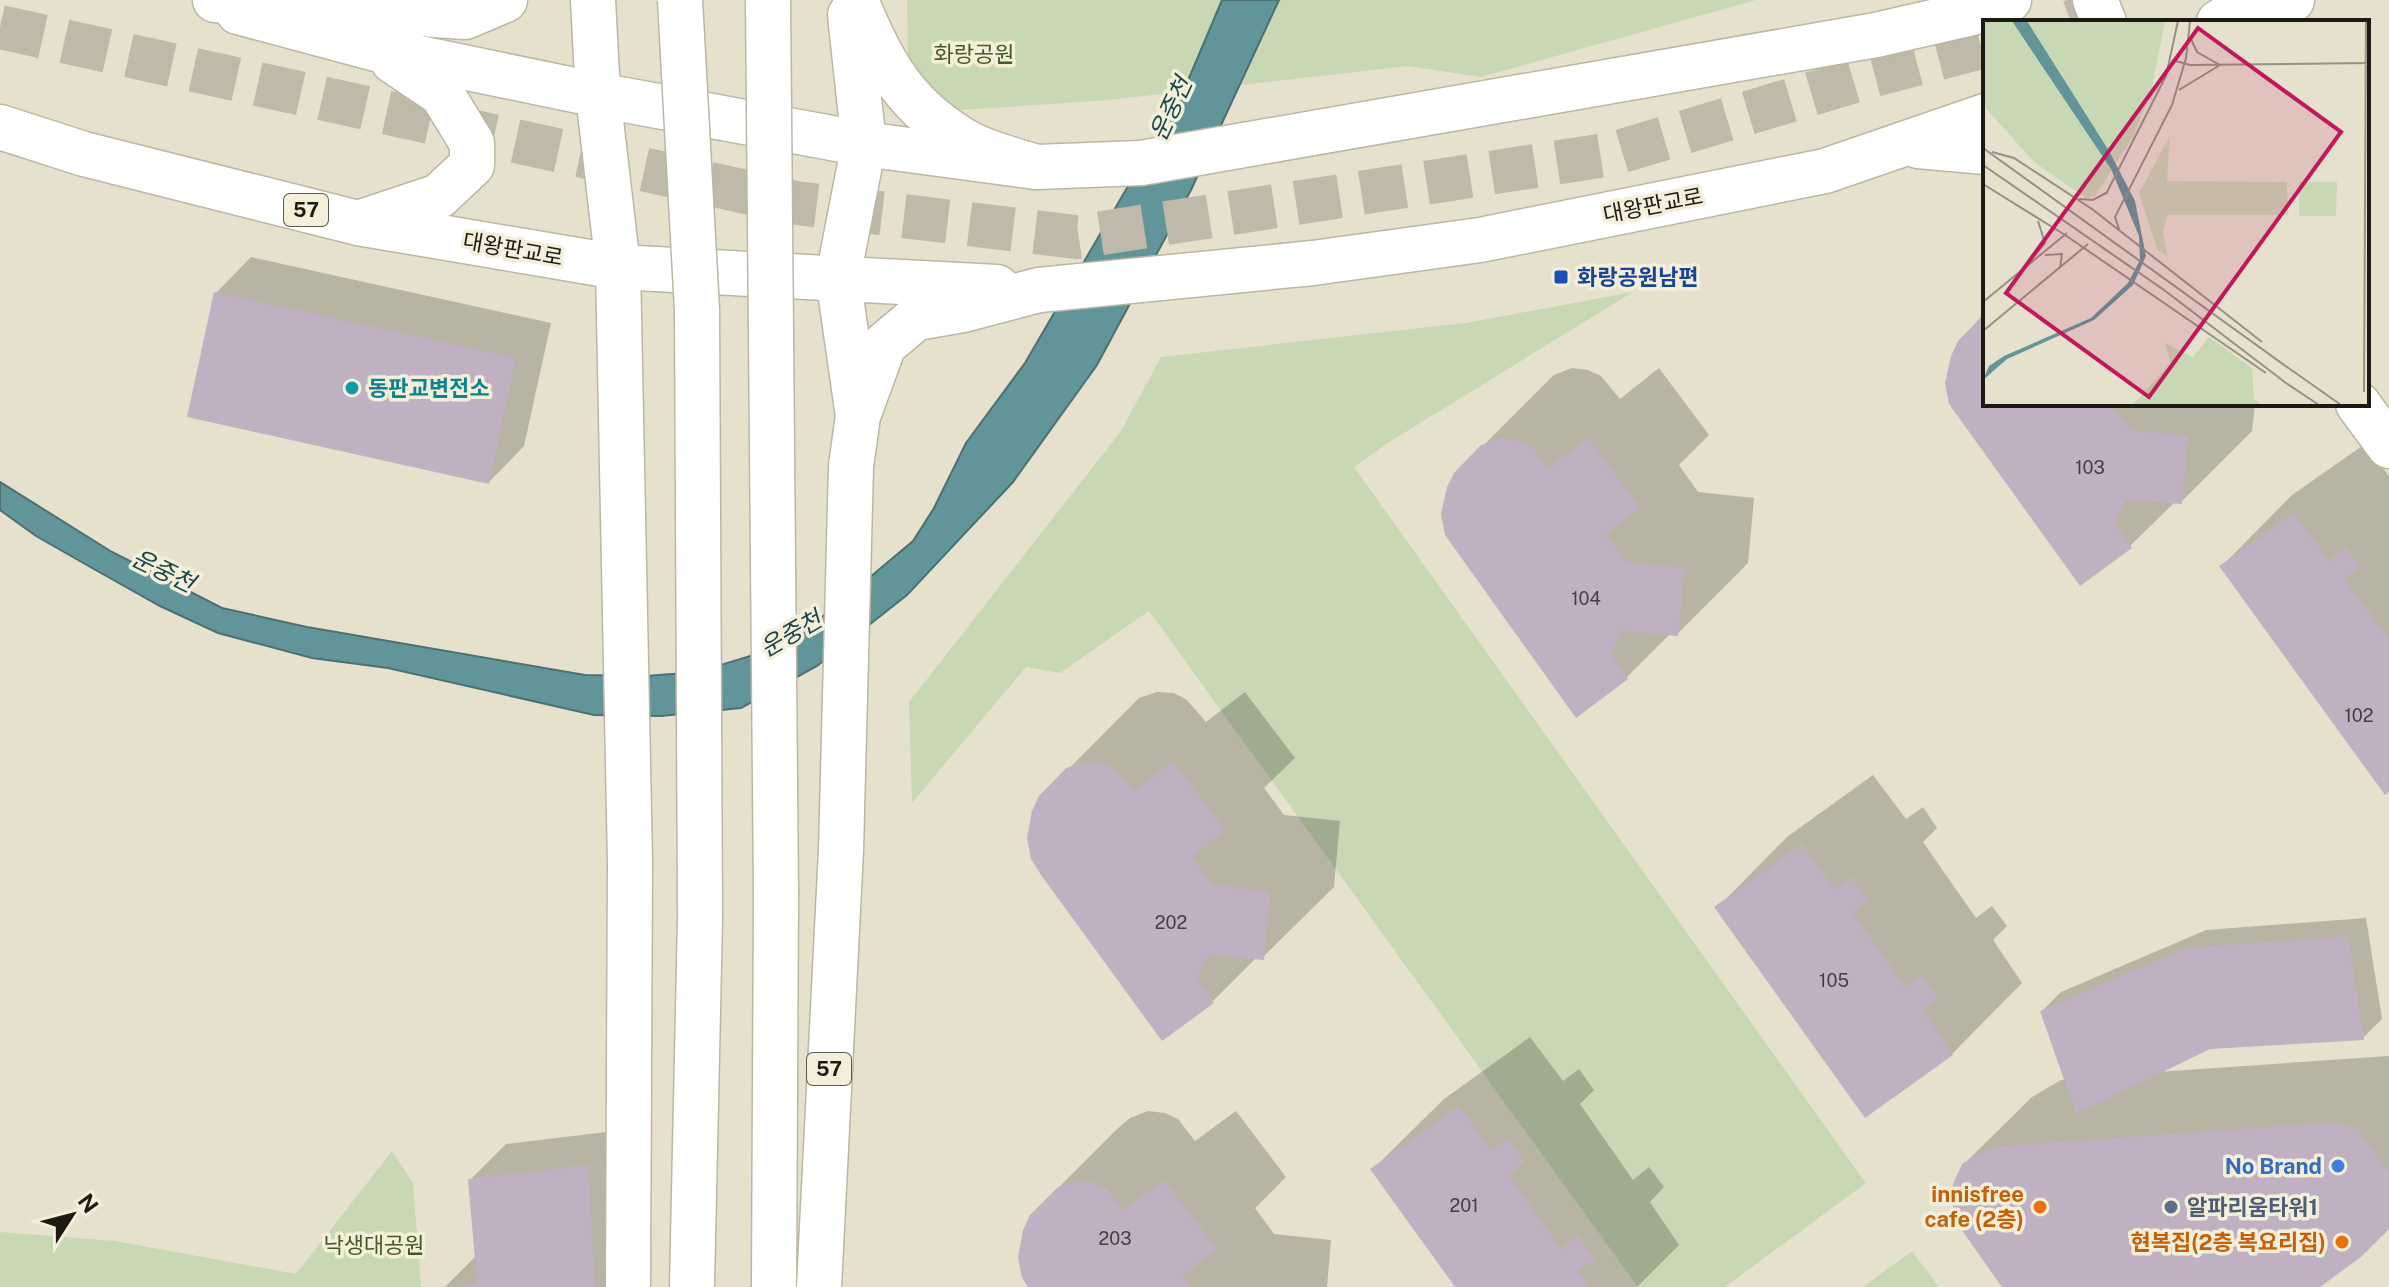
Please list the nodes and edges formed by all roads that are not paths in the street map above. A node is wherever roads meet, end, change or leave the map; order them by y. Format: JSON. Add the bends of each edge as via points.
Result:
{"nodes":[{"id":1,"x":194,"y":0,"type":"edge"},
{"id":2,"x":215,"y":0,"type":"edge"},
{"id":3,"x":505,"y":0,"type":"edge"},
{"id":4,"x":593,"y":0,"type":"edge"},
{"id":5,"x":680,"y":0,"type":"edge"},
{"id":6,"x":768,"y":0,"type":"edge"},
{"id":7,"x":848,"y":0,"type":"edge"},
{"id":8,"x":856,"y":0,"type":"edge"},
{"id":9,"x":2009,"y":0,"type":"edge"},
{"id":10,"x":2095,"y":0,"type":"edge"},
{"id":11,"x":2257,"y":0,"type":"edge"},
{"id":12,"x":2292,"y":0,"type":"edge"},
{"id":13,"x":2103,"y":20,"type":"edge"},
{"id":14,"x":2222,"y":20,"type":"edge"},
{"id":15,"x":2274,"y":20,"type":"edge"},
{"id":16,"x":376,"y":49,"type":"junction"},
{"id":17,"x":598,"y":95,"type":"junction"},
{"id":18,"x":1983,"y":117,"type":"edge"},
{"id":19,"x":0,"y":127,"type":"edge"},
{"id":20,"x":864,"y":144,"type":"junction"},
{"id":21,"x":1899,"y":145,"type":"junction"},
{"id":22,"x":1983,"y":152,"type":"edge"},
{"id":23,"x":1036,"y":167,"type":"junction"},
{"id":24,"x":358,"y":223,"type":"junction"},
{"id":25,"x":618,"y":267,"type":"junction"},
{"id":26,"x":838,"y":277,"type":"junction"},
{"id":27,"x":968,"y":298,"type":"junction"},
{"id":28,"x":2359,"y":406,"type":"edge"},
{"id":29,"x":858,"y":416,"type":"junction"},
{"id":30,"x":2389,"y":446,"type":"edge"},
{"id":31,"x":628,"y":1287,"type":"edge"},
{"id":32,"x":692,"y":1287,"type":"edge"},
{"id":33,"x":774,"y":1287,"type":"edge"},
{"id":34,"x":819,"y":1287,"type":"edge"}],
"edges":[{"from":1,"to":16,"type":"main road"},
{"from":2,"to":3,"type":"main road","via":[[465,17]]},
{"from":4,"to":17,"type":"main road"},
{"from":5,"to":32,"type":"main road","bridge":true,"via":[[697,310],[700,917]]},
{"from":6,"to":33,"type":"main road","bridge":true},
{"from":7,"to":20,"type":"main road"},
{"from":8,"to":23,"type":"main road","via":[[874,44],[923,112],[972,145]]},
{"from":9,"to":23,"type":"main road","via":[[1876,35],[1141,163]]},
{"from":10,"to":13,"type":"main road"},
{"from":11,"to":14,"type":"main road"},
{"from":12,"to":15,"type":"main road"},
{"from":16,"to":17,"type":"main road"},
{"from":16,"to":24,"type":"main road","via":[[442,94],[472,143],[472,165],[439,196]]},
{"from":17,"to":20,"type":"main road"},
{"from":17,"to":25,"type":"main road"},
{"from":18,"to":21,"type":"main road","name":"대왕판교로"},
{"from":19,"to":24,"type":"main road","name":"대왕판교로","number":"57","via":[[84,154]]},
{"from":20,"to":23,"type":"main road"},
{"from":20,"to":26,"type":"main road","number":"57"},
{"from":21,"to":22,"type":"main road"},
{"from":21,"to":27,"type":"main road","name":"대왕판교로","via":[[1825,171],[1480,240],[1313,263]]},
{"from":24,"to":25,"type":"main road","name":"대왕판교로","number":"57"},
{"from":25,"to":26,"type":"main road","name":"대왕판교로"},
{"from":25,"to":31,"type":"main road","via":[[630,862]]},
{"from":26,"to":27,"type":"main road","name":"대왕판교로"},
{"from":26,"to":29,"type":"main road","number":"57"},
{"from":27,"to":29,"type":"main road","via":[[916,318],[884,345]]},
{"from":28,"to":30,"type":"main road"},
{"from":29,"to":34,"type":"main road","number":"57","via":[[851,466],[841,850]]}]}
